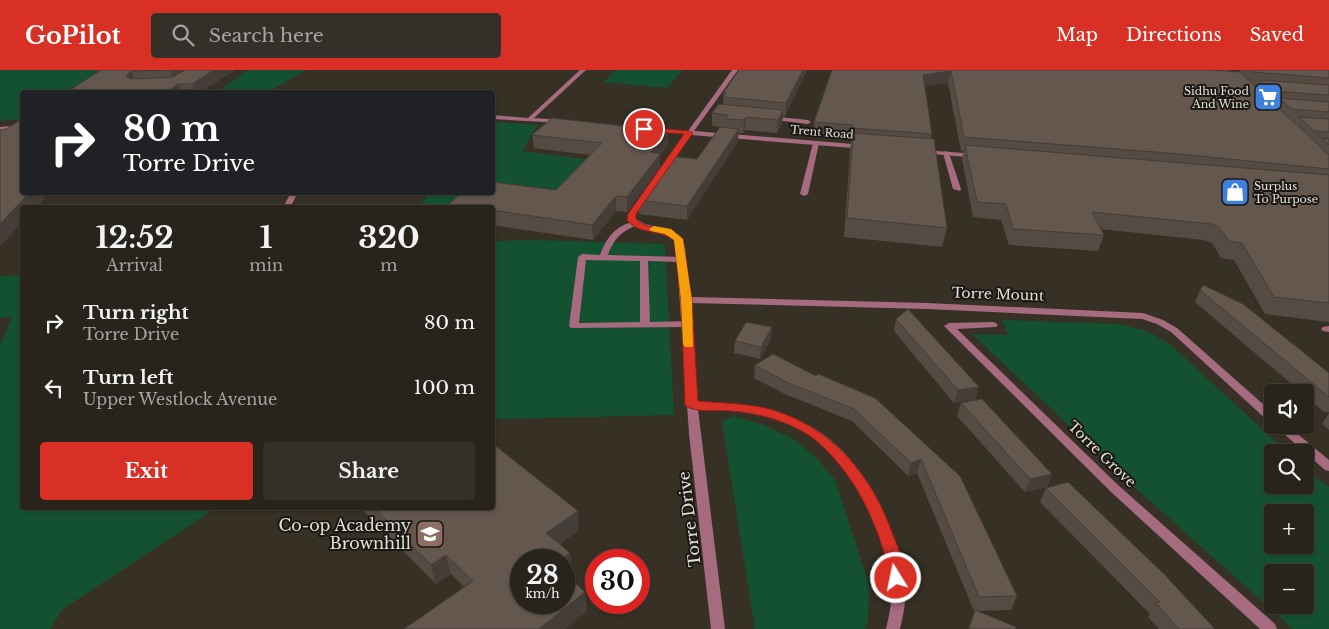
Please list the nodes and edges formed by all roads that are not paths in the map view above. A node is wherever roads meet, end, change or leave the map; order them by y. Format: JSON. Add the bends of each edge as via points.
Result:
{"nodes":[{"id":1,"x":583,"y":70,"type":"edge"},
{"id":2,"x":735,"y":70,"type":"edge"},
{"id":3,"x":706,"y":112,"type":"junction"},
{"id":4,"x":714,"y":112,"type":"edge"},
{"id":5,"x":495,"y":117,"type":"edge"},
{"id":6,"x":761,"y":117,"type":"edge"},
{"id":7,"x":530,"y":119,"type":"junction"},
{"id":8,"x":551,"y":121,"type":"junction"},
{"id":9,"x":808,"y":122,"type":"dead end"},
{"id":10,"x":570,"y":123,"type":"edge"},
{"id":11,"x":20,"y":127,"type":"edge"},
{"id":12,"x":0,"y":129,"type":"edge"},
{"id":13,"x":644,"y":129,"type":"edge"},
{"id":14,"x":540,"y":131,"type":"edge"},
{"id":15,"x":689,"y":133,"type":"junction"},
{"id":16,"x":816,"y":143,"type":"junction"},
{"id":17,"x":872,"y":148,"type":"edge"},
{"id":18,"x":918,"y":151,"type":"edge"},
{"id":19,"x":946,"y":154,"type":"junction"},
{"id":20,"x":986,"y":157,"type":"edge"},
{"id":21,"x":660,"y":175,"type":"edge"},
{"id":22,"x":957,"y":189,"type":"dead end"},
{"id":23,"x":648,"y":191,"type":"edge"},
{"id":24,"x":804,"y":194,"type":"dead end"},
{"id":25,"x":635,"y":223,"type":"junction"},
{"id":26,"x":603,"y":257,"type":"junction"},
{"id":27,"x":644,"y":258,"type":"junction"},
{"id":28,"x":681,"y":259,"type":"junction"},
{"id":29,"x":686,"y":300,"type":"junction"},
{"id":30,"x":687,"y":324,"type":"junction"},
{"id":31,"x":645,"y":325,"type":"junction"},
{"id":32,"x":993,"y":325,"type":"dead end"},
{"id":33,"x":692,"y":405,"type":"junction"},
{"id":34,"x":1264,"y":411,"type":"edge"},
{"id":35,"x":1290,"y":434,"type":"edge"},
{"id":36,"x":1329,"y":468,"type":"edge"},
{"id":37,"x":718,"y":629,"type":"edge"},
{"id":38,"x":893,"y":629,"type":"edge"},
{"id":39,"x":1270,"y":629,"type":"edge"}],
"edges":[{"from":1,"to":7,"type":"street"},
{"from":2,"to":3,"type":"street"},
{"from":3,"to":4,"type":"street"},
{"from":3,"to":15,"type":"street"},
{"from":5,"to":7,"type":"street"},
{"from":6,"to":9,"type":"street"},
{"from":7,"to":8,"type":"street"},
{"from":8,"to":10,"type":"street"},
{"from":8,"to":14,"type":"street"},
{"from":11,"to":12,"type":"street"},
{"from":13,"to":15,"type":"street","name":"Trent Road"},
{"from":15,"to":16,"type":"street","name":"Trent Road"},
{"from":15,"to":21,"type":"street"},
{"from":16,"to":17,"type":"street","name":"Trent Road"},
{"from":16,"to":24,"type":"street"},
{"from":18,"to":19,"type":"street"},
{"from":19,"to":20,"type":"street"},
{"from":19,"to":22,"type":"street"},
{"from":23,"to":25,"type":"street","via":[[632,214]]},
{"from":25,"to":26,"type":"street","via":[[612,235]]},
{"from":25,"to":28,"type":"street","name":"Torre Drive","via":[[675,235],[680,244]]},
{"from":26,"to":27,"type":"street"},
{"from":26,"to":31,"type":"street","via":[[582,257],[574,326]]},
{"from":27,"to":28,"type":"street"},
{"from":27,"to":31,"type":"street"},
{"from":28,"to":29,"type":"street","name":"Torre Drive"},
{"from":29,"to":30,"type":"street","name":"Torre Drive"},
{"from":29,"to":34,"type":"street","name":"Torre Mount","via":[[1143,316],[1174,330]]},
{"from":30,"to":31,"type":"street"},
{"from":30,"to":33,"type":"street","name":"Torre Drive"},
{"from":32,"to":39,"type":"street","name":"Torre Grove","via":[[949,326],[1114,488]]},
{"from":33,"to":37,"type":"street","name":"Torre Drive"},
{"from":33,"to":38,"type":"street","via":[[734,407],[790,421],[825,441],[846,463],[860,480],[879,515],[893,556],[898,599]]},
{"from":35,"to":36,"type":"street"}]}
